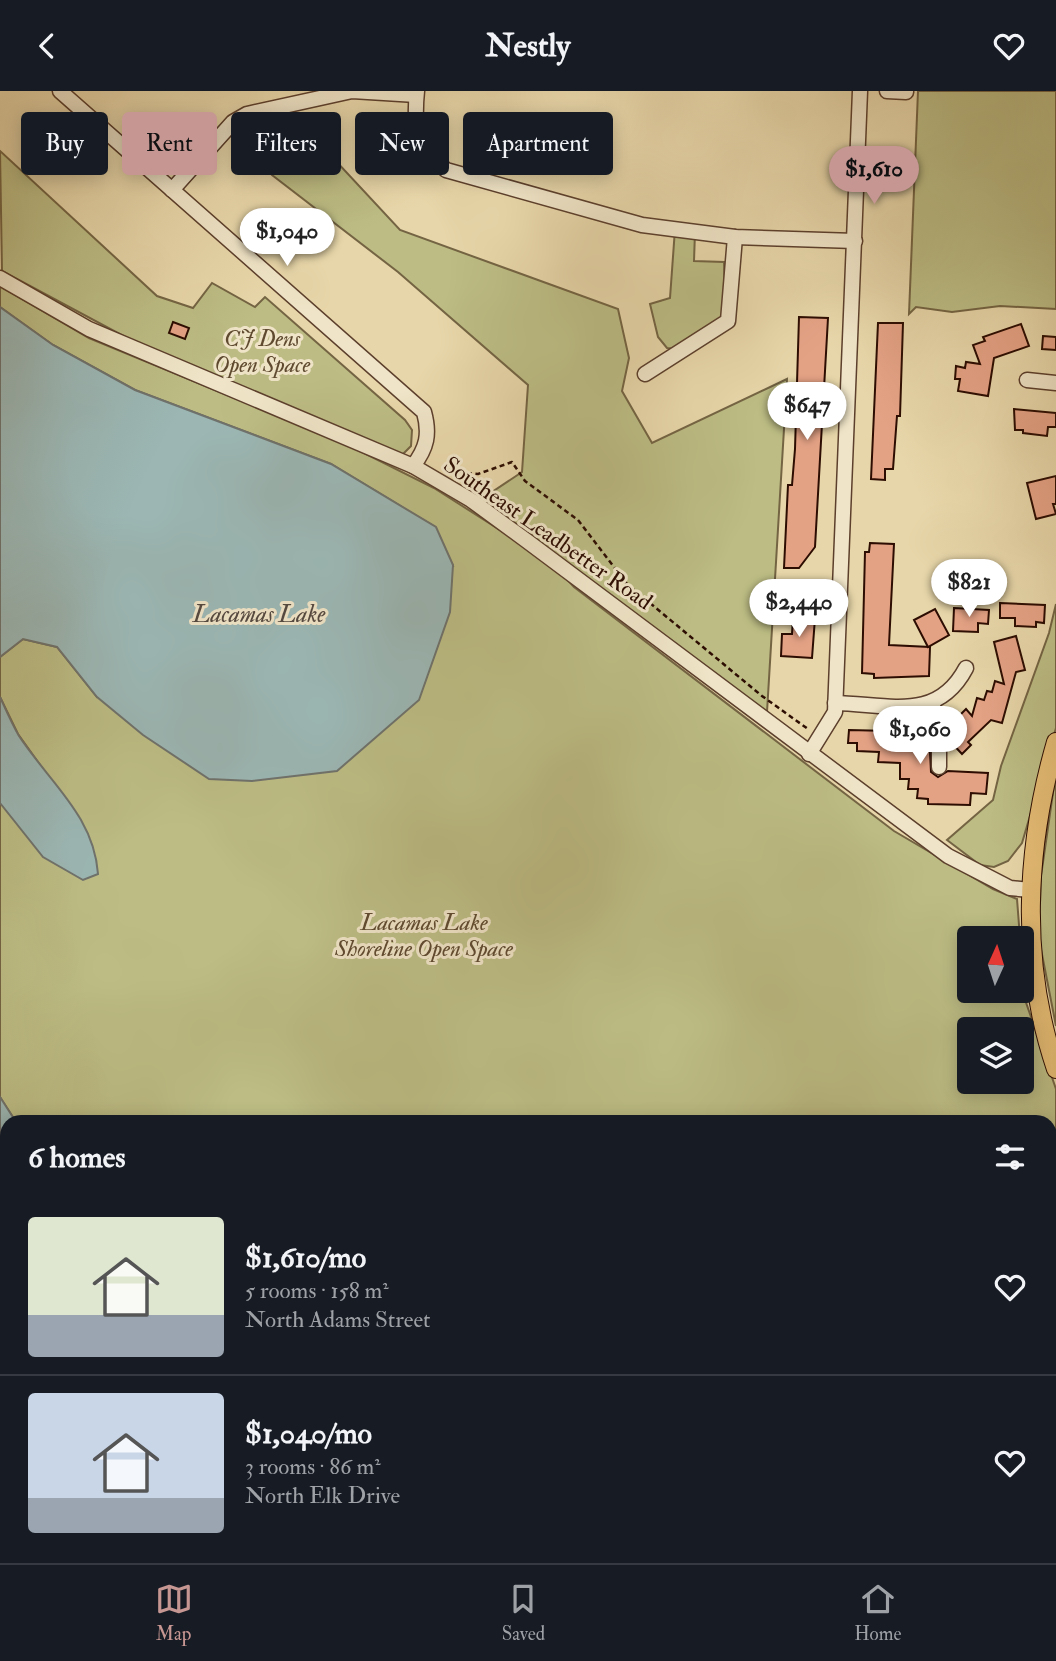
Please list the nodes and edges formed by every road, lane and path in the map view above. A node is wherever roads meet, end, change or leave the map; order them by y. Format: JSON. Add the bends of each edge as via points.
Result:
{"nodes":[{"id":1,"x":860,"y":91,"type":"edge"},
{"id":2,"x":887,"y":91,"type":"edge"},
{"id":3,"x":63,"y":92,"type":"edge"},
{"id":4,"x":906,"y":92,"type":"edge"},
{"id":5,"x":417,"y":93,"type":"edge"},
{"id":6,"x":172,"y":190,"type":"junction"},
{"id":7,"x":735,"y":237,"type":"junction"},
{"id":8,"x":855,"y":241,"type":"junction"},
{"id":9,"x":0,"y":278,"type":"edge"},
{"id":10,"x":645,"y":374,"type":"dead end"},
{"id":11,"x":1027,"y":380,"type":"dead end"},
{"id":12,"x":1056,"y":383,"type":"edge"},
{"id":13,"x":413,"y":466,"type":"junction"},
{"id":14,"x":440,"y":481,"type":"junction"},
{"id":15,"x":965,"y":668,"type":"dead end"},
{"id":16,"x":835,"y":703,"type":"junction"},
{"id":17,"x":931,"y":703,"type":"junction"},
{"id":18,"x":820,"y":738,"type":"junction"},
{"id":19,"x":1056,"y":742,"type":"edge"},
{"id":20,"x":809,"y":754,"type":"junction"},
{"id":21,"x":939,"y":767,"type":"dead end"},
{"id":22,"x":1030,"y":890,"type":"junction"},
{"id":23,"x":1056,"y":1069,"type":"edge"}],
"edges":[{"from":1,"to":8,"type":"street"},
{"from":2,"to":4,"type":"street"},
{"from":3,"to":6,"type":"street"},
{"from":5,"to":6,"type":"street","via":[[352,91],[247,114],[233,122]]},
{"from":5,"to":7,"type":"street","via":[[418,139],[446,170],[606,218]]},
{"from":6,"to":13,"type":"street","via":[[425,412],[429,431],[424,453]]},
{"from":7,"to":8,"type":"street"},
{"from":7,"to":10,"type":"street","via":[[728,321]]},
{"from":8,"to":16,"type":"street"},
{"from":9,"to":13,"type":"street","name":"Southeast Leadbetter Road","via":[[89,329]]},
{"from":11,"to":12,"type":"street"},
{"from":13,"to":14,"type":"street","name":"Southeast Leadbetter Road"},
{"from":14,"to":18,"type":"path","via":[[449,472],[478,474],[512,462],[525,481],[578,520],[627,585]]},
{"from":14,"to":20,"type":"street","name":"Southeast Leadbetter Road","via":[[527,541]]},
{"from":15,"to":17,"type":"street","via":[[951,692]]},
{"from":16,"to":17,"type":"street","via":[[911,707]]},
{"from":16,"to":18,"type":"street","via":[[833,718]]},
{"from":17,"to":21,"type":"street","via":[[939,719]]},
{"from":18,"to":20,"type":"street"},
{"from":19,"to":22,"type":"main road","via":[[1036,833]]},
{"from":20,"to":22,"type":"street","name":"Southeast Leadbetter Road","via":[[960,864],[1010,888]]},
{"from":22,"to":23,"type":"main road","via":[[1033,964]]}]}
